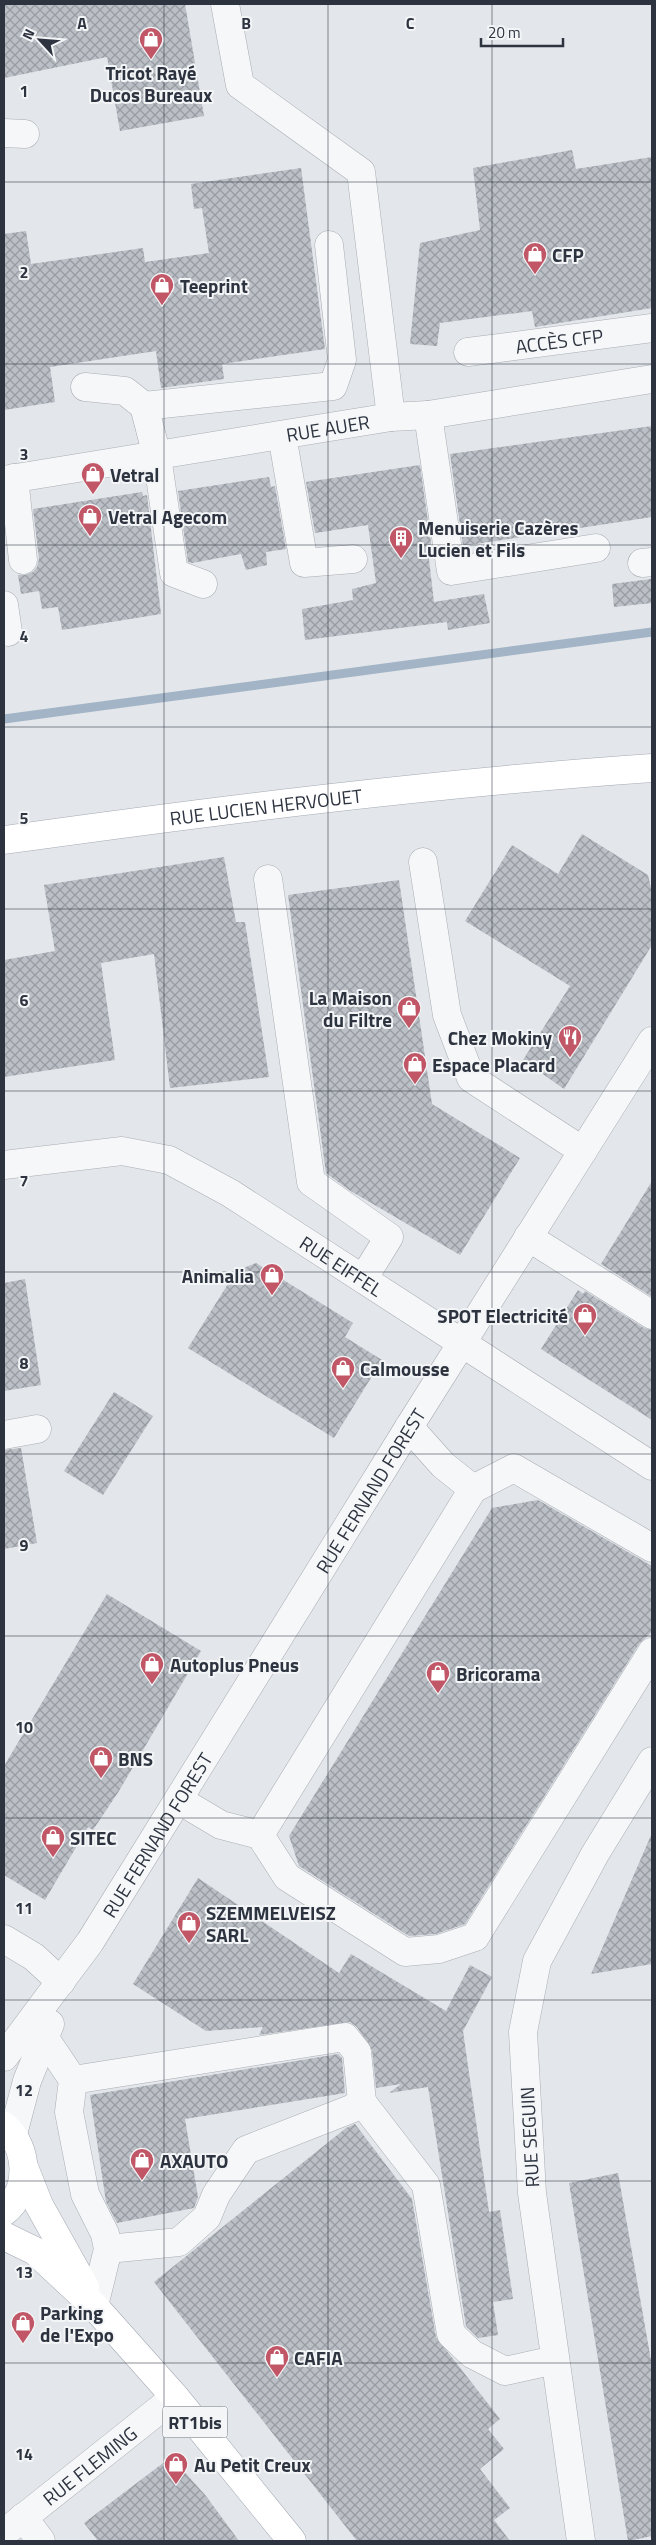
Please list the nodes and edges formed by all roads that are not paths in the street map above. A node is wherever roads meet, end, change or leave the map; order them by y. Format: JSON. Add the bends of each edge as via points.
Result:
{"nodes":[{"id":1,"x":225,"y":4,"type":"edge"},
{"id":2,"x":329,"y":245,"type":"dead end"},
{"id":3,"x":652,"y":328,"type":"edge"},
{"id":4,"x":468,"y":352,"type":"dead end"},
{"id":5,"x":652,"y":380,"type":"edge"},
{"id":6,"x":85,"y":387,"type":"dead end"},
{"id":7,"x":144,"y":406,"type":"junction"},
{"id":8,"x":428,"y":415,"type":"junction"},
{"id":9,"x":390,"y":417,"type":"junction"},
{"id":10,"x":282,"y":435,"type":"junction"},
{"id":11,"x":157,"y":456,"type":"junction"},
{"id":12,"x":9,"y":479,"type":"edge"},
{"id":13,"x":596,"y":548,"type":"dead end"},
{"id":14,"x":353,"y":559,"type":"dead end"},
{"id":15,"x":24,"y":560,"type":"dead end"},
{"id":16,"x":203,"y":584,"type":"dead end"},
{"id":17,"x":4,"y":605,"type":"edge"},
{"id":18,"x":8,"y":632,"type":"dead end"},
{"id":19,"x":652,"y":750,"type":"edge"},
{"id":20,"x":652,"y":768,"type":"edge"},
{"id":21,"x":529,"y":777,"type":"junction"},
{"id":22,"x":4,"y":840,"type":"edge"},
{"id":23,"x":423,"y":862,"type":"dead end"},
{"id":24,"x":268,"y":879,"type":"dead end"},
{"id":25,"x":652,"y":1041,"type":"edge"},
{"id":26,"x":583,"y":1151,"type":"junction"},
{"id":27,"x":4,"y":1165,"type":"edge"},
{"id":28,"x":528,"y":1236,"type":"junction"},
{"id":29,"x":363,"y":1279,"type":"junction"},
{"id":30,"x":652,"y":1314,"type":"edge"},
{"id":31,"x":463,"y":1344,"type":"junction"},
{"id":32,"x":408,"y":1427,"type":"junction"},
{"id":33,"x":37,"y":1429,"type":"dead end"},
{"id":34,"x":4,"y":1435,"type":"edge"},
{"id":35,"x":652,"y":1466,"type":"edge"},
{"id":36,"x":473,"y":1489,"type":"junction"},
{"id":37,"x":652,"y":1548,"type":"edge"},
{"id":38,"x":652,"y":1652,"type":"edge"},
{"id":39,"x":651,"y":1766,"type":"edge"},
{"id":40,"x":179,"y":1800,"type":"junction"},
{"id":41,"x":260,"y":1835,"type":"junction"},
{"id":42,"x":4,"y":1939,"type":"edge"},
{"id":43,"x":90,"y":1942,"type":"junction"},
{"id":44,"x":61,"y":1982,"type":"junction"},
{"id":45,"x":44,"y":2037,"type":"junction"},
{"id":46,"x":4,"y":2057,"type":"edge"},
{"id":47,"x":73,"y":2080,"type":"junction"},
{"id":48,"x":362,"y":2102,"type":"junction"},
{"id":49,"x":8,"y":2130,"type":"edge"},
{"id":50,"x":24,"y":2167,"type":"junction"},
{"id":51,"x":4,"y":2212,"type":"edge"},
{"id":52,"x":4,"y":2236,"type":"edge"},
{"id":53,"x":108,"y":2249,"type":"junction"},
{"id":54,"x":94,"y":2306,"type":"junction"},
{"id":55,"x":555,"y":2360,"type":"junction"},
{"id":56,"x":175,"y":2397,"type":"junction"},
{"id":57,"x":14,"y":2525,"type":"edge"},
{"id":58,"x":41,"y":2541,"type":"edge"},
{"id":59,"x":292,"y":2541,"type":"edge"},
{"id":60,"x":581,"y":2541,"type":"edge"}],
"edges":[{"from":1,"to":9,"type":"street","via":[[240,85],[361,172]]},
{"from":2,"to":7,"type":"street","via":[[342,360],[333,386]]},
{"from":3,"to":4,"type":"street","name":"ACCÈS CFP"},
{"from":5,"to":8,"type":"street","name":"RUE AUER"},
{"from":6,"to":7,"type":"street","via":[[125,390]]},
{"from":7,"to":11,"type":"street"},
{"from":8,"to":9,"type":"street","name":"RUE AUER"},
{"from":8,"to":13,"type":"street","via":[[452,571]]},
{"from":9,"to":10,"type":"street","name":"RUE AUER"},
{"from":10,"to":11,"type":"street","name":"RUE AUER"},
{"from":10,"to":14,"type":"street","via":[[304,563]]},
{"from":11,"to":12,"type":"street","name":"RUE AUER"},
{"from":11,"to":16,"type":"street","via":[[174,573]]},
{"from":12,"to":15,"type":"street"},
{"from":17,"to":18,"type":"street"},
{"from":19,"to":21,"type":"main road","name":"RUE LUCIEN HERVOUET"},
{"from":20,"to":21,"type":"main road","name":"RUE LUCIEN HERVOUET"},
{"from":21,"to":22,"type":"main road","name":"RUE LUCIEN HERVOUET","via":[[218,810]]},
{"from":23,"to":26,"type":"street","via":[[447,1015],[472,1078]]},
{"from":24,"to":29,"type":"street","via":[[311,1182],[389,1238]]},
{"from":25,"to":26,"type":"street","name":"RUE FERNAND FOREST"},
{"from":26,"to":28,"type":"street","name":"RUE FERNAND FOREST"},
{"from":27,"to":29,"type":"street","name":"RUE EIFFEL","via":[[122,1151],[169,1160],[230,1193]]},
{"from":28,"to":30,"type":"street"},
{"from":28,"to":31,"type":"street","name":"RUE FERNAND FOREST"},
{"from":29,"to":31,"type":"street","name":"RUE EIFFEL"},
{"from":31,"to":32,"type":"street","name":"RUE FERNAND FOREST"},
{"from":31,"to":35,"type":"street","name":"RUE EIFFEL"},
{"from":32,"to":36,"type":"street","via":[[443,1465]]},
{"from":32,"to":40,"type":"street","name":"RUE FERNAND FOREST"},
{"from":33,"to":34,"type":"street"},
{"from":36,"to":37,"type":"street","via":[[514,1468]]},
{"from":36,"to":41,"type":"street"},
{"from":38,"to":41,"type":"street","via":[[475,1937],[439,1949],[404,1952],[287,1877]]},
{"from":39,"to":55,"type":"street","name":"RUE SEGUIN","via":[[595,1854],[537,1961],[523,2032],[532,2192]]},
{"from":40,"to":41,"type":"street","via":[[221,1825]]},
{"from":40,"to":43,"type":"street","name":"RUE FERNAND FOREST"},
{"from":42,"to":44,"type":"street","via":[[34,1957]]},
{"from":43,"to":44,"type":"street","name":"RUE FERNAND FOREST"},
{"from":43,"to":45,"type":"street","name":"RUE FERNAND FOREST"},
{"from":44,"to":46,"type":"street","name":"RUE FERNAND FOREST"},
{"from":45,"to":47,"type":"street"},
{"from":45,"to":49,"type":"street","name":"RUE FERNAND FOREST"},
{"from":47,"to":48,"type":"street","via":[[345,2037],[357,2052]]},
{"from":47,"to":53,"type":"street","via":[[69,2112],[85,2194],[105,2234]]},
{"from":48,"to":53,"type":"street","via":[[246,2150],[216,2195],[206,2217],[179,2242]]},
{"from":48,"to":55,"type":"street","via":[[426,2185],[451,2334],[472,2354],[504,2371]]},
{"from":49,"to":50,"type":"main road","via":[[22,2152]]},
{"from":50,"to":51,"type":"main road","via":[[20,2191]]},
{"from":50,"to":54,"type":"main road","number":"RT1bis","via":[[39,2205]]},
{"from":52,"to":54,"type":"main road","number":"RT1bis","via":[[35,2251]]},
{"from":53,"to":54,"type":"street"},
{"from":54,"to":56,"type":"main road","number":"RT1bis"},
{"from":55,"to":60,"type":"street","name":"RUE SEGUIN"},
{"from":56,"to":57,"type":"street","name":"RUE FLEMING"},
{"from":56,"to":59,"type":"main road","number":"RT1bis"},
{"from":57,"to":58,"type":"street"}]}
